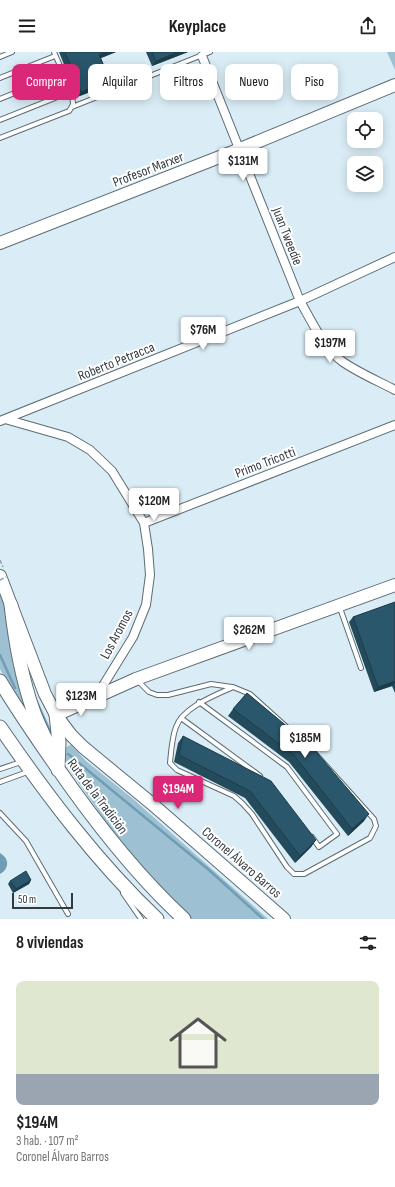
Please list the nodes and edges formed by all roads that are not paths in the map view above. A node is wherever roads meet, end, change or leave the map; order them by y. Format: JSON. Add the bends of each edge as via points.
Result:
{"nodes":[{"id":1,"x":12,"y":52,"type":"edge"},
{"id":2,"x":210,"y":52,"type":"edge"},
{"id":3,"x":55,"y":54,"type":"edge"},
{"id":4,"x":202,"y":56,"type":"junction"},
{"id":5,"x":0,"y":57,"type":"edge"},
{"id":6,"x":58,"y":64,"type":"edge"},
{"id":7,"x":0,"y":78,"type":"edge"},
{"id":8,"x":395,"y":85,"type":"edge"},
{"id":9,"x":12,"y":94,"type":"edge"},
{"id":10,"x":0,"y":99,"type":"edge"},
{"id":11,"x":50,"y":100,"type":"edge"},
{"id":12,"x":72,"y":100,"type":"edge"},
{"id":13,"x":72,"y":107,"type":"junction"},
{"id":14,"x":0,"y":120,"type":"edge"},
{"id":15,"x":0,"y":138,"type":"edge"},
{"id":16,"x":240,"y":149,"type":"junction"},
{"id":17,"x":0,"y":244,"type":"edge"},
{"id":18,"x":395,"y":257,"type":"edge"},
{"id":19,"x":300,"y":301,"type":"junction"},
{"id":20,"x":395,"y":390,"type":"edge"},
{"id":21,"x":3,"y":420,"type":"edge"},
{"id":22,"x":395,"y":424,"type":"edge"},
{"id":23,"x":144,"y":523,"type":"junction"},
{"id":24,"x":3,"y":576,"type":"edge"},
{"id":25,"x":395,"y":585,"type":"edge"},
{"id":26,"x":11,"y":605,"type":"junction"},
{"id":27,"x":339,"y":605,"type":"junction"},
{"id":28,"x":361,"y":668,"type":"dead end"},
{"id":29,"x":136,"y":679,"type":"junction"},
{"id":30,"x":0,"y":681,"type":"edge"},
{"id":31,"x":233,"y":687,"type":"junction"},
{"id":32,"x":96,"y":696,"type":"junction"},
{"id":33,"x":200,"y":702,"type":"junction"},
{"id":34,"x":56,"y":715,"type":"junction"},
{"id":35,"x":181,"y":718,"type":"junction"},
{"id":36,"x":0,"y":727,"type":"edge"},
{"id":37,"x":28,"y":766,"type":"junction"},
{"id":38,"x":0,"y":769,"type":"edge"},
{"id":39,"x":58,"y":770,"type":"junction"},
{"id":40,"x":262,"y":778,"type":"edge"},
{"id":41,"x":0,"y":782,"type":"edge"},
{"id":42,"x":0,"y":814,"type":"edge"},
{"id":43,"x":310,"y":835,"type":"edge"},
{"id":44,"x":92,"y":848,"type":"junction"},
{"id":45,"x":68,"y":914,"type":"dead end"},
{"id":46,"x":141,"y":919,"type":"edge"},
{"id":47,"x":157,"y":919,"type":"edge"},
{"id":48,"x":184,"y":919,"type":"edge"},
{"id":49,"x":284,"y":919,"type":"edge"}],
"edges":[{"from":1,"to":5,"type":"lane"},
{"from":2,"to":4,"type":"lane"},
{"from":3,"to":6,"type":"lane"},
{"from":3,"to":7,"type":"lane"},
{"from":4,"to":13,"type":"lane"},
{"from":4,"to":16,"type":"street","name":"Juan Tweedie"},
{"from":8,"to":16,"type":"street","name":"Profesor Marxer"},
{"from":9,"to":10,"type":"lane"},
{"from":11,"to":14,"type":"lane"},
{"from":12,"to":13,"type":"lane"},
{"from":13,"to":15,"type":"lane","via":[[69,111]]},
{"from":16,"to":17,"type":"street","name":"Profesor Marxer"},
{"from":16,"to":19,"type":"street","name":"Juan Tweedie"},
{"from":18,"to":19,"type":"street","name":"Roberto Petracca"},
{"from":19,"to":20,"type":"street","name":"Juan Tweedie","via":[[330,350],[342,362]]},
{"from":19,"to":21,"type":"street","name":"Roberto Petracca"},
{"from":21,"to":23,"type":"street","name":"Los Aromos","via":[[68,437],[90,450],[112,471]]},
{"from":22,"to":23,"type":"street","name":"Primo Tricotti"},
{"from":23,"to":32,"type":"street","name":"Los Aromos","via":[[150,575],[146,605],[133,637]]},
{"from":24,"to":26,"type":"street","name":"Coronel Álvaro Barros"},
{"from":25,"to":27,"type":"street"},
{"from":26,"to":34,"type":"street","name":"Coronel Álvaro Barros","via":[[45,694]]},
{"from":26,"to":39,"type":"main road","via":[[25,684]]},
{"from":27,"to":28,"type":"lane"},
{"from":27,"to":29,"type":"street"},
{"from":29,"to":31,"type":"lane","via":[[149,692],[157,695],[168,695],[211,684]]},
{"from":29,"to":32,"type":"street"},
{"from":30,"to":39,"type":"main road","name":"Ruta de la Tradición"},
{"from":31,"to":33,"type":"lane"},
{"from":31,"to":35,"type":"lane","via":[[250,694],[311,749],[374,819],[376,826],[370,838],[304,874],[294,874],[242,803],[234,796],[177,770],[170,763],[176,726]]},
{"from":32,"to":34,"type":"street"},
{"from":33,"to":35,"type":"lane"},
{"from":33,"to":43,"type":"lane","via":[[287,767],[337,834],[319,847]]},
{"from":34,"to":39,"type":"main road","via":[[59,742]]},
{"from":34,"to":49,"type":"street","name":"Coronel Álvaro Barros","via":[[83,747]]},
{"from":35,"to":40,"type":"lane"},
{"from":36,"to":37,"type":"main road"},
{"from":37,"to":38,"type":"lane"},
{"from":37,"to":41,"type":"lane"},
{"from":37,"to":44,"type":"main road"},
{"from":39,"to":48,"type":"main road","name":"Ruta de la Tradición","via":[[117,848]]},
{"from":42,"to":45,"type":"lane","via":[[26,841]]},
{"from":44,"to":46,"type":"lane"},
{"from":44,"to":47,"type":"main road"}]}
